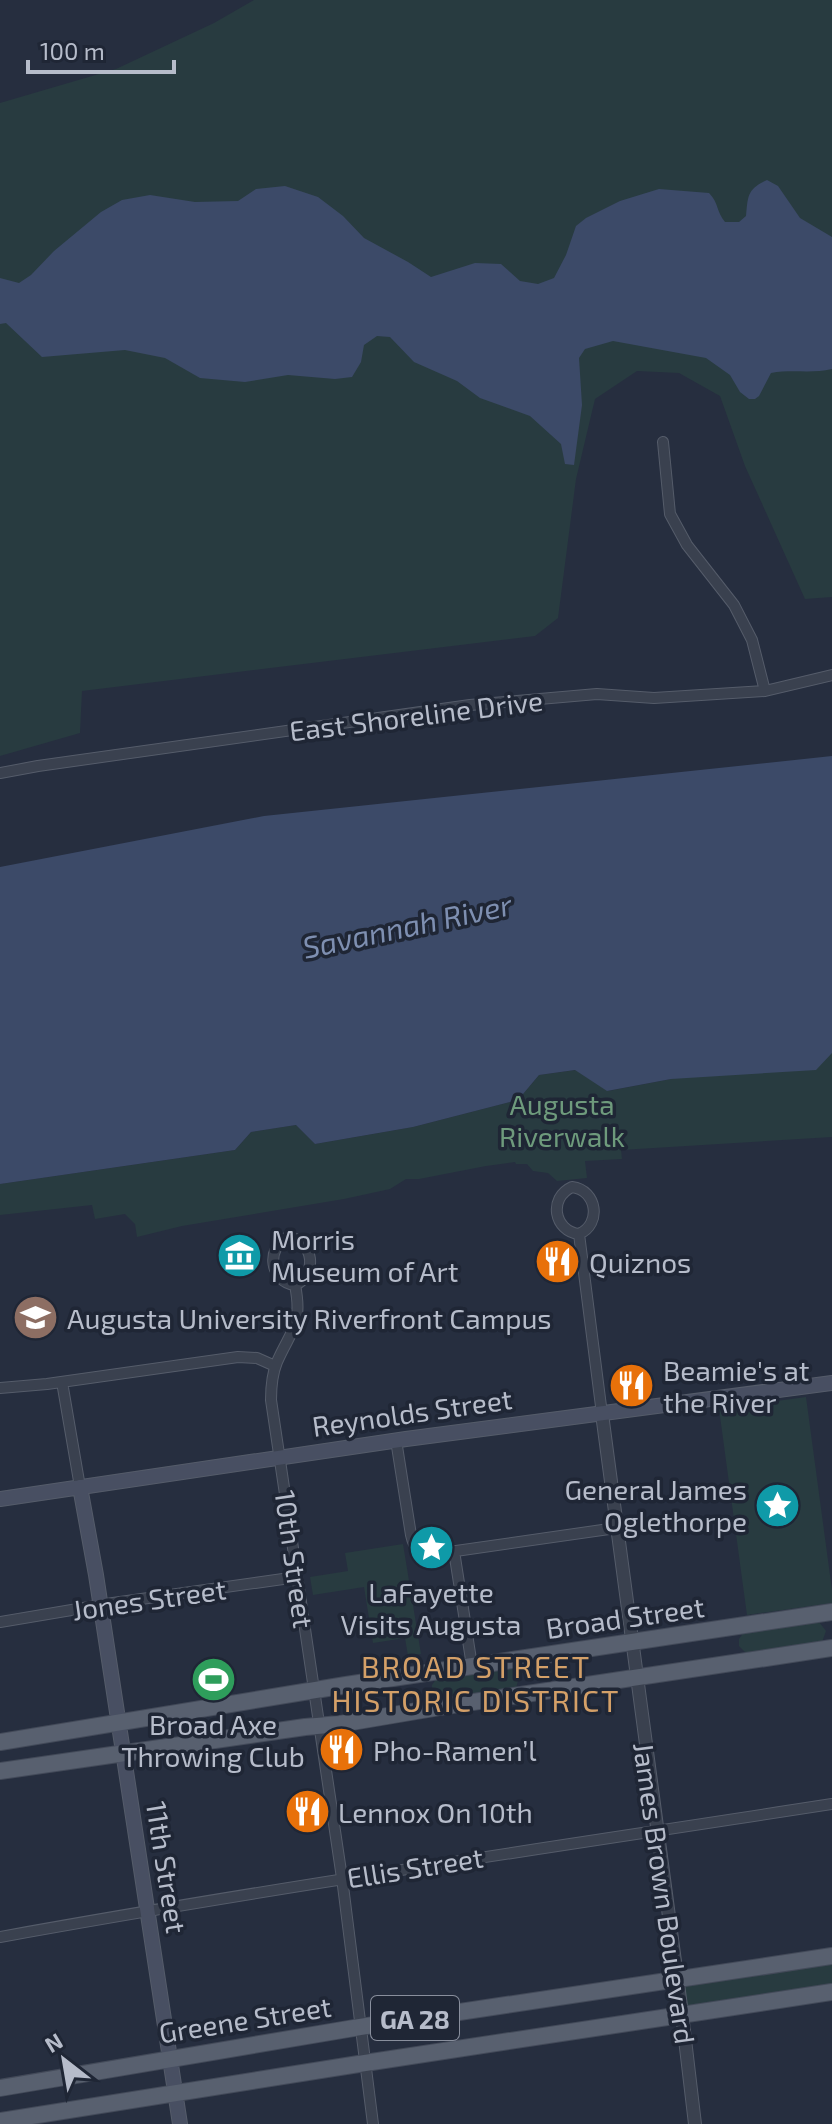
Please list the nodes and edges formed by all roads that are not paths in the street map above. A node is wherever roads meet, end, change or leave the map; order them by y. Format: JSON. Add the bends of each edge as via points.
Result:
{"nodes":[{"id":1,"x":663,"y":442,"type":"dead end"},
{"id":2,"x":832,"y":675,"type":"edge"},
{"id":3,"x":765,"y":691,"type":"junction"},
{"id":4,"x":0,"y":773,"type":"edge"},
{"id":5,"x":579,"y":1234,"type":"junction"},
{"id":6,"x":295,"y":1285,"type":"junction"},
{"id":7,"x":275,"y":1366,"type":"junction"},
{"id":8,"x":62,"y":1382,"type":"junction"},
{"id":9,"x":832,"y":1383,"type":"edge"},
{"id":10,"x":0,"y":1388,"type":"edge"},
{"id":11,"x":602,"y":1414,"type":"junction"},
{"id":12,"x":396,"y":1440,"type":"junction"},
{"id":13,"x":280,"y":1457,"type":"junction"},
{"id":14,"x":80,"y":1487,"type":"junction"},
{"id":15,"x":0,"y":1499,"type":"edge"},
{"id":16,"x":616,"y":1528,"type":"junction"},
{"id":17,"x":454,"y":1551,"type":"junction"},
{"id":18,"x":297,"y":1577,"type":"junction"},
{"id":19,"x":100,"y":1605,"type":"junction"},
{"id":20,"x":832,"y":1612,"type":"edge"},
{"id":21,"x":0,"y":1622,"type":"edge"},
{"id":22,"x":632,"y":1642,"type":"junction"},
{"id":23,"x":832,"y":1648,"type":"edge"},
{"id":24,"x":472,"y":1666,"type":"junction"},
{"id":25,"x":636,"y":1678,"type":"junction"},
{"id":26,"x":314,"y":1691,"type":"junction"},
{"id":27,"x":119,"y":1723,"type":"junction"},
{"id":28,"x":318,"y":1726,"type":"junction"},
{"id":29,"x":0,"y":1742,"type":"edge"},
{"id":30,"x":124,"y":1752,"type":"junction"},
{"id":31,"x":0,"y":1771,"type":"edge"},
{"id":32,"x":832,"y":1804,"type":"edge"},
{"id":33,"x":658,"y":1831,"type":"junction"},
{"id":34,"x":342,"y":1878,"type":"junction"},
{"id":35,"x":147,"y":1910,"type":"junction"},
{"id":36,"x":0,"y":1937,"type":"edge"},
{"id":37,"x":832,"y":1956,"type":"edge"},
{"id":38,"x":677,"y":1980,"type":"junction"},
{"id":39,"x":832,"y":1992,"type":"edge"},
{"id":40,"x":682,"y":2014,"type":"junction"},
{"id":41,"x":360,"y":2027,"type":"junction"},
{"id":42,"x":171,"y":2057,"type":"junction"},
{"id":43,"x":365,"y":2063,"type":"junction"},
{"id":44,"x":0,"y":2088,"type":"edge"},
{"id":45,"x":176,"y":2092,"type":"junction"},
{"id":46,"x":0,"y":2121,"type":"edge"},
{"id":47,"x":180,"y":2124,"type":"edge"},
{"id":48,"x":373,"y":2124,"type":"edge"},
{"id":49,"x":695,"y":2124,"type":"edge"}],
"edges":[{"from":1,"to":3,"type":"street","via":[[670,514],[734,605],[752,640]]},
{"from":2,"to":3,"type":"street","name":"East Shoreline Drive"},
{"from":3,"to":4,"type":"street","name":"East Shoreline Drive","via":[[654,698],[597,694],[470,705]]},
{"from":5,"to":5,"type":"street","name":"James Brown Boulevard","via":[[591,1224],[594,1208],[587,1193],[572,1187],[559,1197],[557,1213],[567,1231]]},
{"from":5,"to":11,"type":"street","name":"James Brown Boulevard"},
{"from":6,"to":6,"type":"street","name":"10th Street","via":[[306,1278],[310,1258],[304,1244],[288,1237],[276,1247],[274,1264],[278,1275]]},
{"from":6,"to":7,"type":"street","name":"10th Street","via":[[295,1326]]},
{"from":7,"to":8,"type":"street","via":[[238,1357]]},
{"from":7,"to":13,"type":"street","name":"10th Street","via":[[271,1400]]},
{"from":8,"to":10,"type":"street"},
{"from":8,"to":14,"type":"street","name":"11th Street"},
{"from":9,"to":11,"type":"main road","name":"Reynolds Street"},
{"from":11,"to":12,"type":"main road","name":"Reynolds Street"},
{"from":11,"to":16,"type":"street","name":"James Brown Boulevard"},
{"from":12,"to":13,"type":"main road","name":"Reynolds Street"},
{"from":12,"to":17,"type":"street","via":[[412,1542],[428,1555]]},
{"from":13,"to":14,"type":"main road","name":"Reynolds Street"},
{"from":13,"to":18,"type":"street","name":"10th Street"},
{"from":14,"to":15,"type":"main road","name":"Reynolds Street"},
{"from":14,"to":19,"type":"main road","name":"11th Street"},
{"from":16,"to":17,"type":"street"},
{"from":16,"to":22,"type":"street","name":"James Brown Boulevard"},
{"from":17,"to":24,"type":"street"},
{"from":18,"to":19,"type":"street","name":"Jones Street"},
{"from":18,"to":26,"type":"street","name":"10th Street"},
{"from":19,"to":21,"type":"street","name":"Jones Street"},
{"from":19,"to":27,"type":"main road","name":"11th Street"},
{"from":20,"to":22,"type":"main road","name":"Broad Street"},
{"from":22,"to":24,"type":"main road","name":"Broad Street"},
{"from":22,"to":25,"type":"street","name":"James Brown Boulevard"},
{"from":23,"to":25,"type":"main road"},
{"from":24,"to":26,"type":"main road","name":"Broad Street"},
{"from":25,"to":28,"type":"main road"},
{"from":25,"to":33,"type":"street","name":"James Brown Boulevard"},
{"from":26,"to":27,"type":"main road","name":"Broad Street"},
{"from":26,"to":28,"type":"street","name":"10th Street"},
{"from":27,"to":29,"type":"main road","name":"Broad Street"},
{"from":27,"to":30,"type":"main road","name":"11th Street"},
{"from":28,"to":30,"type":"main road"},
{"from":28,"to":34,"type":"street","name":"10th Street"},
{"from":30,"to":31,"type":"main road"},
{"from":30,"to":35,"type":"main road","name":"11th Street"},
{"from":32,"to":33,"type":"street","name":"Ellis Street"},
{"from":33,"to":34,"type":"street","name":"Ellis Street"},
{"from":33,"to":38,"type":"street","name":"James Brown Boulevard"},
{"from":34,"to":35,"type":"street","name":"Ellis Street"},
{"from":34,"to":41,"type":"street","name":"10th Street"},
{"from":35,"to":36,"type":"street","name":"Ellis Street"},
{"from":35,"to":42,"type":"main road","name":"11th Street"},
{"from":37,"to":38,"type":"main road","name":"Greene Street","number":"GA 28"},
{"from":38,"to":40,"type":"street","name":"James Brown Boulevard"},
{"from":38,"to":41,"type":"main road","name":"Greene Street","number":"GA 28"},
{"from":39,"to":40,"type":"main road","number":"GA 28"},
{"from":40,"to":43,"type":"main road","number":"GA 28"},
{"from":40,"to":49,"type":"street","name":"James Brown Boulevard"},
{"from":41,"to":42,"type":"main road","name":"Greene Street","number":"GA 28"},
{"from":41,"to":43,"type":"street","name":"10th Street"},
{"from":42,"to":44,"type":"main road","name":"Greene Street","number":"GA 28"},
{"from":42,"to":45,"type":"main road","name":"11th Street"},
{"from":43,"to":45,"type":"main road","number":"GA 28"},
{"from":43,"to":48,"type":"street","name":"10th Street"},
{"from":45,"to":46,"type":"main road","number":"GA 28"},
{"from":45,"to":47,"type":"main road","name":"11th Street"}]}
